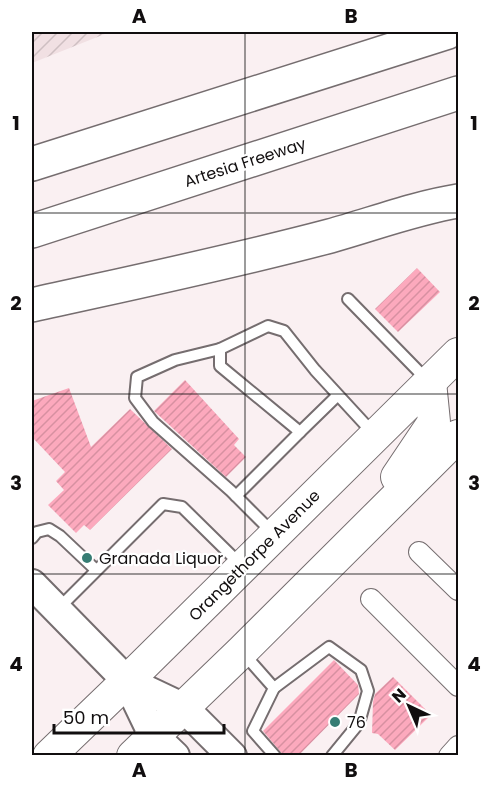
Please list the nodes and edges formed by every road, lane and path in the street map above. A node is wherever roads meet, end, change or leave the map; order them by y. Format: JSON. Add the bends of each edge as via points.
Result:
{"nodes":[{"id":1,"x":435,"y":34,"type":"edge"},
{"id":2,"x":459,"y":93,"type":"edge"},
{"id":3,"x":32,"y":164,"type":"edge"},
{"id":4,"x":459,"y":201,"type":"edge"},
{"id":5,"x":32,"y":231,"type":"edge"},
{"id":6,"x":348,"y":299,"type":"dead end"},
{"id":7,"x":32,"y":305,"type":"edge"},
{"id":8,"x":220,"y":349,"type":"junction"},
{"id":9,"x":459,"y":354,"type":"edge"},
{"id":10,"x":430,"y":382,"type":"junction"},
{"id":11,"x":338,"y":394,"type":"junction"},
{"id":12,"x":300,"y":432,"type":"junction"},
{"id":13,"x":375,"y":435,"type":"junction"},
{"id":14,"x":459,"y":436,"type":"edge"},
{"id":15,"x":236,"y":496,"type":"junction"},
{"id":16,"x":275,"y":535,"type":"junction"},
{"id":17,"x":356,"y":537,"type":"junction"},
{"id":18,"x":32,"y":538,"type":"edge"},
{"id":19,"x":419,"y":552,"type":"dead end"},
{"id":20,"x":243,"y":567,"type":"junction"},
{"id":21,"x":96,"y":570,"type":"junction"},
{"id":22,"x":32,"y":584,"type":"edge"},
{"id":23,"x":459,"y":590,"type":"edge"},
{"id":24,"x":371,"y":599,"type":"dead end"},
{"id":25,"x":57,"y":610,"type":"junction"},
{"id":26,"x":242,"y":651,"type":"junction"},
{"id":27,"x":127,"y":681,"type":"junction"},
{"id":28,"x":459,"y":686,"type":"edge"},
{"id":29,"x":274,"y":688,"type":"junction"},
{"id":30,"x":184,"y":708,"type":"junction"},
{"id":31,"x":459,"y":746,"type":"edge"},
{"id":32,"x":154,"y":749,"type":"edge"},
{"id":33,"x":49,"y":756,"type":"edge"},
{"id":34,"x":232,"y":756,"type":"edge"},
{"id":35,"x":275,"y":756,"type":"edge"},
{"id":36,"x":332,"y":756,"type":"edge"},
{"id":37,"x":449,"y":756,"type":"edge"}],
"edges":[{"from":1,"to":3,"type":"highway"},
{"from":2,"to":5,"type":"highway","name":"Artesia Freeway"},
{"from":4,"to":7,"type":"highway","via":[[332,236]]},
{"from":6,"to":10,"type":"lane"},
{"from":8,"to":11,"type":"lane","via":[[268,326],[284,332]]},
{"from":8,"to":12,"type":"lane","via":[[220,366]]},
{"from":8,"to":15,"type":"lane","via":[[175,360],[138,377],[135,398],[153,422]]},
{"from":9,"to":10,"type":"main road","name":"Orangethorpe Avenue"},
{"from":10,"to":13,"type":"main road","name":"Orangethorpe Avenue"},
{"from":10,"to":17,"type":"main road","via":[[434,422]]},
{"from":11,"to":12,"type":"lane"},
{"from":11,"to":13,"type":"lane"},
{"from":12,"to":15,"type":"lane"},
{"from":13,"to":16,"type":"main road","name":"Orangethorpe Avenue"},
{"from":14,"to":17,"type":"main road"},
{"from":15,"to":16,"type":"lane"},
{"from":16,"to":20,"type":"main road","name":"Orangethorpe Avenue"},
{"from":17,"to":26,"type":"main road"},
{"from":18,"to":21,"type":"lane","via":[[49,529]]},
{"from":19,"to":23,"type":"street"},
{"from":20,"to":21,"type":"lane","via":[[182,507],[163,504]]},
{"from":20,"to":27,"type":"main road","name":"Orangethorpe Avenue"},
{"from":21,"to":25,"type":"lane"},
{"from":22,"to":25,"type":"main road"},
{"from":24,"to":28,"type":"street"},
{"from":25,"to":27,"type":"main road"},
{"from":26,"to":29,"type":"lane"},
{"from":26,"to":30,"type":"main road"},
{"from":27,"to":30,"type":"main road"},
{"from":27,"to":32,"type":"main road"},
{"from":27,"to":33,"type":"main road","name":"Orangethorpe Avenue"},
{"from":29,"to":35,"type":"lane","via":[[253,731]]},
{"from":29,"to":36,"type":"lane","via":[[329,647],[361,670],[368,691],[359,723]]},
{"from":30,"to":32,"type":"main road"},
{"from":30,"to":34,"type":"main road"},
{"from":31,"to":37,"type":"street"}]}
